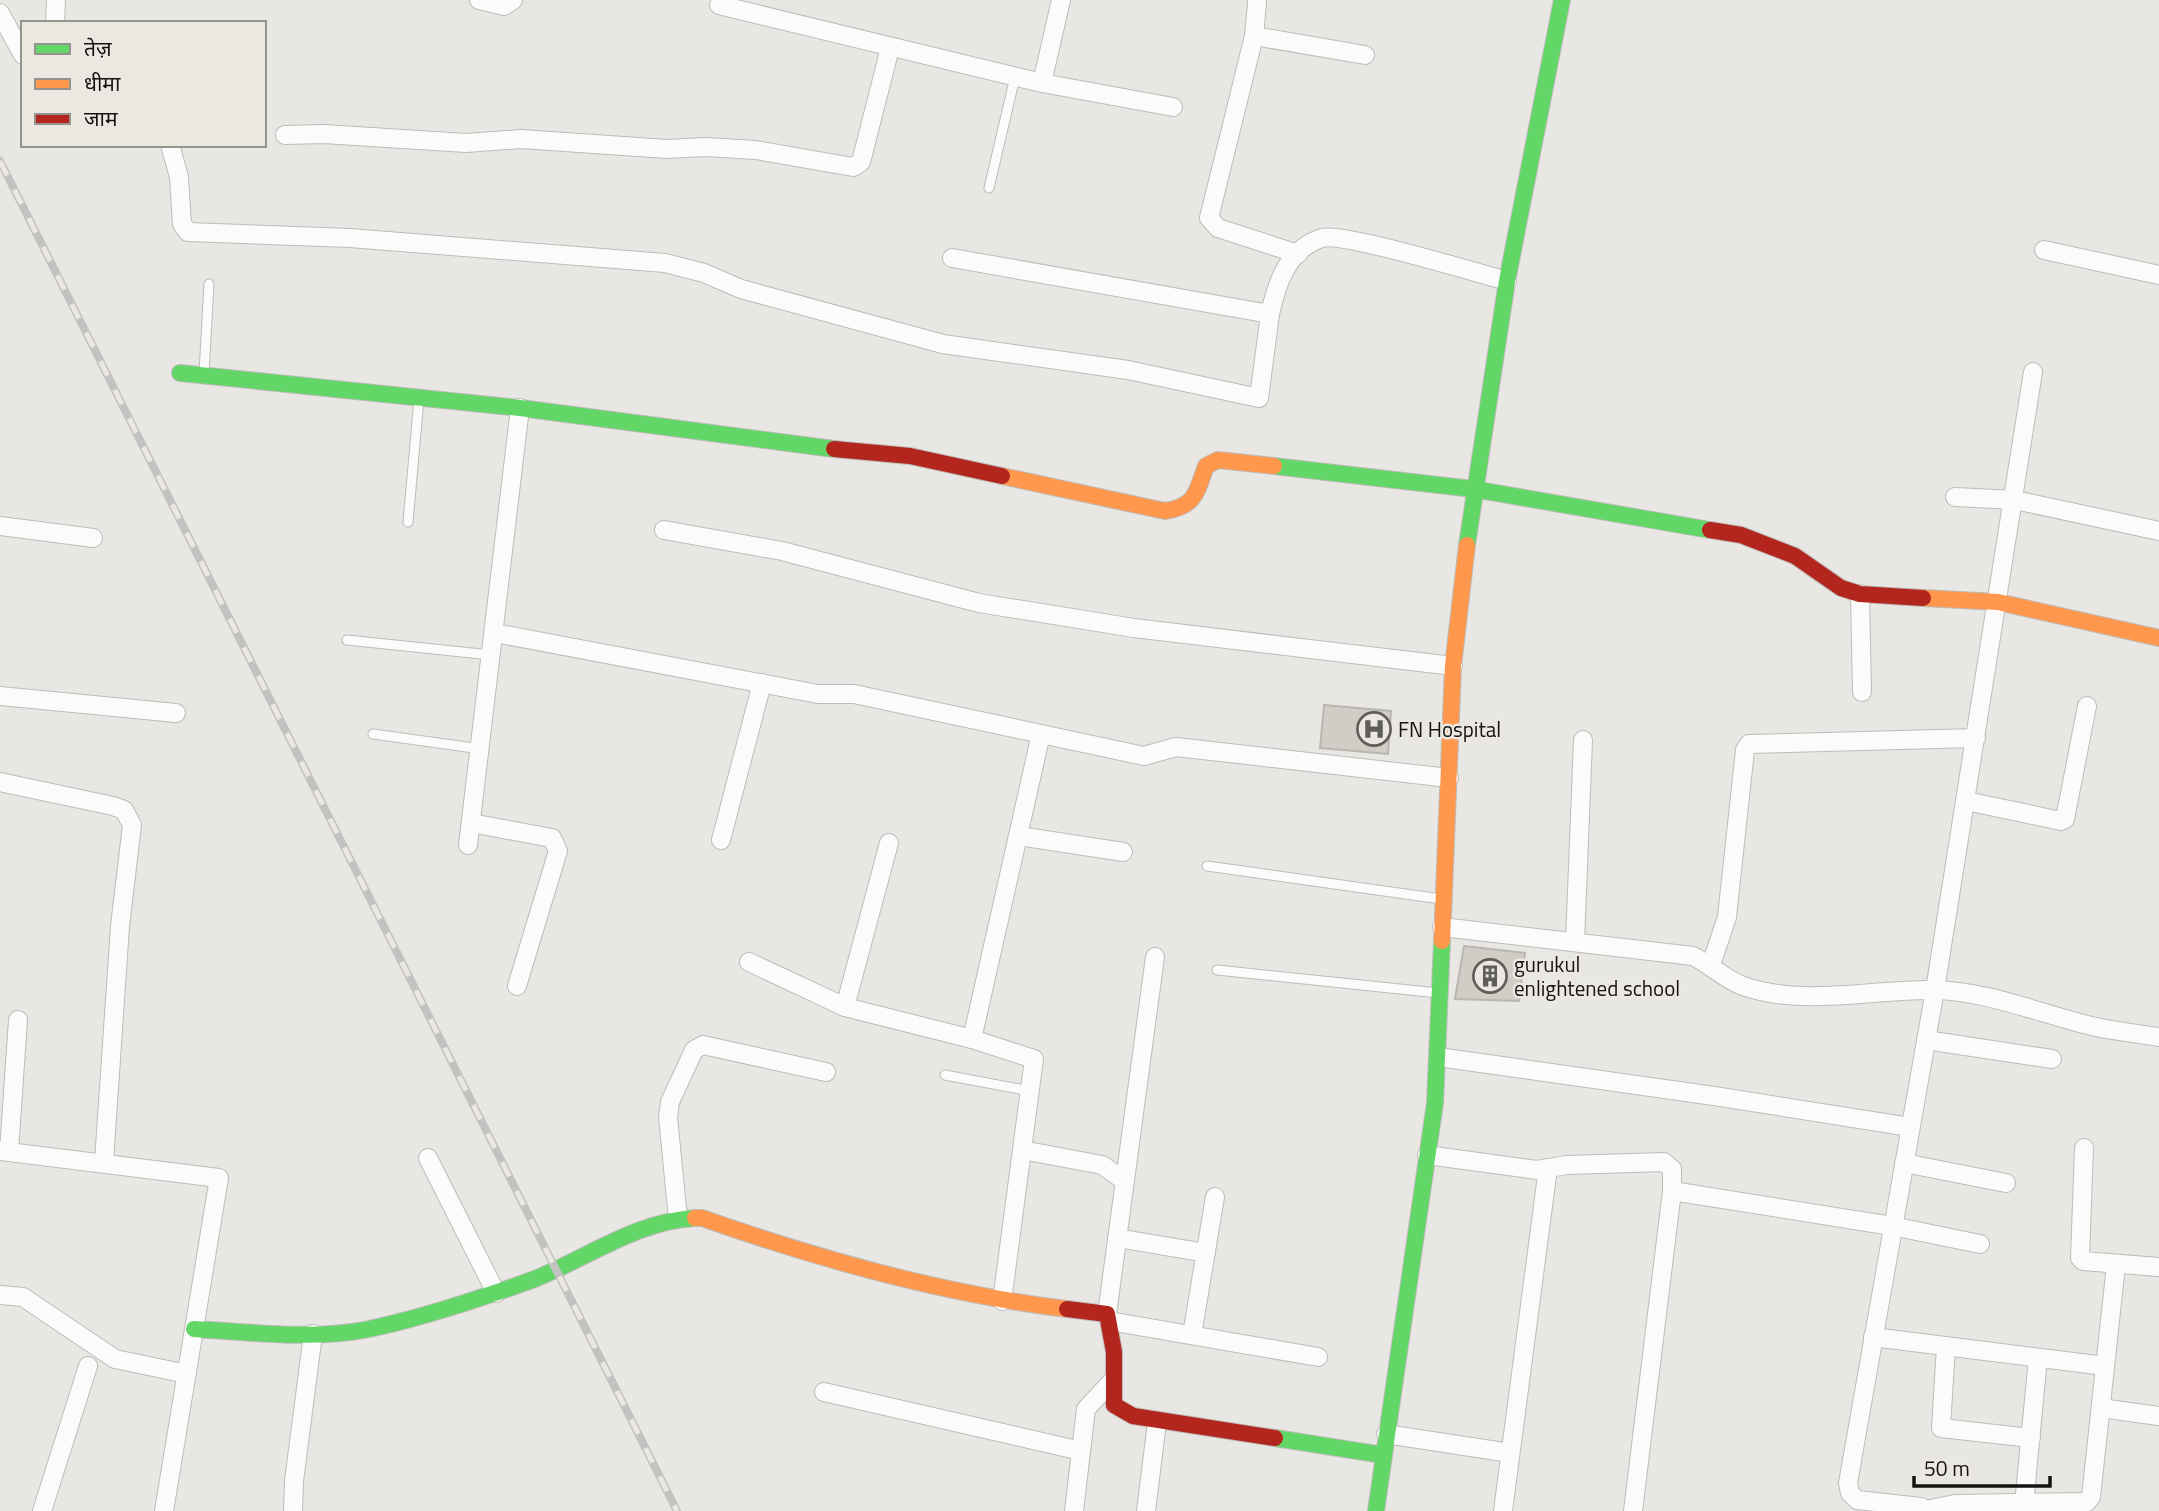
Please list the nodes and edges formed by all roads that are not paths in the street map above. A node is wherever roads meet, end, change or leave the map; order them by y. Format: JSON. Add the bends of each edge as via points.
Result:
{"nodes":[{"id":1,"x":56,"y":0,"type":"edge"},
{"id":2,"x":479,"y":0,"type":"edge"},
{"id":3,"x":513,"y":0,"type":"edge"},
{"id":4,"x":1061,"y":0,"type":"edge"},
{"id":5,"x":1562,"y":0,"type":"edge"},
{"id":6,"x":1257,"y":4,"type":"dead end"},
{"id":7,"x":719,"y":5,"type":"dead end"},
{"id":8,"x":0,"y":13,"type":"edge"},
{"id":9,"x":55,"y":21,"type":"edge"},
{"id":10,"x":1254,"y":36,"type":"junction"},
{"id":11,"x":890,"y":48,"type":"junction"},
{"id":12,"x":21,"y":51,"type":"edge"},
{"id":13,"x":1364,"y":55,"type":"dead end"},
{"id":14,"x":1015,"y":77,"type":"junction"},
{"id":15,"x":1042,"y":83,"type":"junction"},
{"id":16,"x":1173,"y":107,"type":"dead end"},
{"id":17,"x":285,"y":135,"type":"dead end"},
{"id":18,"x":171,"y":147,"type":"edge"},
{"id":19,"x":989,"y":188,"type":"dead end"},
{"id":20,"x":2044,"y":250,"type":"dead end"},
{"id":21,"x":1298,"y":254,"type":"junction"},
{"id":22,"x":952,"y":258,"type":"dead end"},
{"id":23,"x":2159,"y":275,"type":"edge"},
{"id":24,"x":1507,"y":281,"type":"junction"},
{"id":25,"x":209,"y":284,"type":"dead end"},
{"id":26,"x":1270,"y":314,"type":"junction"},
{"id":27,"x":2033,"y":372,"type":"dead end"},
{"id":28,"x":180,"y":373,"type":"dead end"},
{"id":29,"x":204,"y":374,"type":"junction"},
{"id":30,"x":419,"y":399,"type":"junction"},
{"id":31,"x":520,"y":408,"type":"junction"},
{"id":32,"x":1473,"y":489,"type":"junction"},
{"id":33,"x":1955,"y":497,"type":"dead end"},
{"id":34,"x":2015,"y":500,"type":"junction"},
{"id":35,"x":408,"y":522,"type":"dead end"},
{"id":36,"x":0,"y":526,"type":"edge"},
{"id":37,"x":664,"y":530,"type":"dead end"},
{"id":38,"x":2159,"y":531,"type":"edge"},
{"id":39,"x":93,"y":538,"type":"dead end"},
{"id":40,"x":1860,"y":594,"type":"junction"},
{"id":41,"x":1998,"y":602,"type":"junction"},
{"id":42,"x":495,"y":633,"type":"junction"},
{"id":43,"x":2159,"y":638,"type":"edge"},
{"id":44,"x":347,"y":640,"type":"dead end"},
{"id":45,"x":493,"y":655,"type":"junction"},
{"id":46,"x":1454,"y":666,"type":"junction"},
{"id":47,"x":762,"y":683,"type":"junction"},
{"id":48,"x":1862,"y":692,"type":"dead end"},
{"id":49,"x":0,"y":696,"type":"edge"},
{"id":50,"x":2087,"y":706,"type":"dead end"},
{"id":51,"x":176,"y":713,"type":"dead end"},
{"id":52,"x":373,"y":734,"type":"dead end"},
{"id":53,"x":1041,"y":734,"type":"junction"},
{"id":54,"x":1976,"y":738,"type":"junction"},
{"id":55,"x":1583,"y":740,"type":"dead end"},
{"id":56,"x":481,"y":749,"type":"junction"},
{"id":57,"x":1449,"y":778,"type":"junction"},
{"id":58,"x":0,"y":782,"type":"edge"},
{"id":59,"x":1966,"y":801,"type":"junction"},
{"id":60,"x":471,"y":822,"type":"junction"},
{"id":61,"x":1019,"y":836,"type":"junction"},
{"id":62,"x":721,"y":841,"type":"dead end"},
{"id":63,"x":889,"y":843,"type":"dead end"},
{"id":64,"x":468,"y":845,"type":"dead end"},
{"id":65,"x":1123,"y":852,"type":"dead end"},
{"id":66,"x":1207,"y":866,"type":"dead end"},
{"id":67,"x":1443,"y":899,"type":"junction"},
{"id":68,"x":1442,"y":927,"type":"junction"},
{"id":69,"x":1575,"y":942,"type":"junction"},
{"id":70,"x":1155,"y":957,"type":"dead end"},
{"id":71,"x":749,"y":962,"type":"dead end"},
{"id":72,"x":1711,"y":965,"type":"junction"},
{"id":73,"x":1217,"y":970,"type":"dead end"},
{"id":74,"x":517,"y":985,"type":"dead end"},
{"id":75,"x":1935,"y":990,"type":"junction"},
{"id":76,"x":1440,"y":993,"type":"junction"},
{"id":77,"x":845,"y":1007,"type":"junction"},
{"id":78,"x":18,"y":1020,"type":"dead end"},
{"id":79,"x":2159,"y":1037,"type":"edge"},
{"id":80,"x":972,"y":1039,"type":"junction"},
{"id":81,"x":1926,"y":1040,"type":"junction"},
{"id":82,"x":1438,"y":1057,"type":"junction"},
{"id":83,"x":2052,"y":1059,"type":"dead end"},
{"id":84,"x":826,"y":1072,"type":"dead end"},
{"id":85,"x":945,"y":1075,"type":"dead end"},
{"id":86,"x":1030,"y":1091,"type":"junction"},
{"id":87,"x":1910,"y":1127,"type":"junction"},
{"id":88,"x":2084,"y":1148,"type":"dead end"},
{"id":89,"x":1022,"y":1150,"type":"junction"},
{"id":90,"x":5,"y":1151,"type":"edge"},
{"id":91,"x":1427,"y":1155,"type":"junction"},
{"id":92,"x":428,"y":1158,"type":"dead end"},
{"id":93,"x":104,"y":1162,"type":"junction"},
{"id":94,"x":1904,"y":1163,"type":"junction"},
{"id":95,"x":1548,"y":1168,"type":"junction"},
{"id":96,"x":1125,"y":1181,"type":"junction"},
{"id":97,"x":2006,"y":1183,"type":"dead end"},
{"id":98,"x":1672,"y":1191,"type":"junction"},
{"id":99,"x":1216,"y":1198,"type":"dead end"},
{"id":100,"x":678,"y":1219,"type":"junction"},
{"id":101,"x":1892,"y":1226,"type":"junction"},
{"id":102,"x":1117,"y":1238,"type":"junction"},
{"id":103,"x":1980,"y":1244,"type":"dead end"},
{"id":104,"x":1206,"y":1253,"type":"junction"},
{"id":105,"x":2116,"y":1265,"type":"junction"},
{"id":106,"x":2159,"y":1267,"type":"edge"},
{"id":107,"x":1005,"y":1278,"type":"junction"},
{"id":108,"x":496,"y":1293,"type":"junction"},
{"id":109,"x":970,"y":1294,"type":"junction"},
{"id":110,"x":0,"y":1295,"type":"edge"},
{"id":111,"x":1002,"y":1301,"type":"junction"},
{"id":112,"x":1108,"y":1318,"type":"junction"},
{"id":113,"x":194,"y":1329,"type":"junction"},
{"id":114,"x":313,"y":1334,"type":"junction"},
{"id":115,"x":1192,"y":1335,"type":"junction"},
{"id":116,"x":1872,"y":1337,"type":"junction"},
{"id":117,"x":1946,"y":1346,"type":"junction"},
{"id":118,"x":1318,"y":1357,"type":"dead end"},
{"id":119,"x":2038,"y":1358,"type":"junction"},
{"id":120,"x":88,"y":1366,"type":"dead end"},
{"id":121,"x":2105,"y":1366,"type":"junction"},
{"id":122,"x":187,"y":1374,"type":"junction"},
{"id":123,"x":1112,"y":1381,"type":"junction"},
{"id":124,"x":824,"y":1392,"type":"dead end"},
{"id":125,"x":2101,"y":1408,"type":"junction"},
{"id":126,"x":2159,"y":1416,"type":"edge"},
{"id":127,"x":1157,"y":1422,"type":"junction"},
{"id":128,"x":1386,"y":1434,"type":"junction"},
{"id":129,"x":2031,"y":1438,"type":"junction"},
{"id":130,"x":1080,"y":1451,"type":"junction"},
{"id":131,"x":1510,"y":1453,"type":"junction"},
{"id":132,"x":1383,"y":1455,"type":"junction"},
{"id":133,"x":2024,"y":1504,"type":"junction"},
{"id":134,"x":1925,"y":1510,"type":"edge"},
{"id":135,"x":42,"y":1511,"type":"edge"},
{"id":136,"x":164,"y":1511,"type":"edge"},
{"id":137,"x":293,"y":1511,"type":"edge"},
{"id":138,"x":1074,"y":1511,"type":"edge"},
{"id":139,"x":1146,"y":1511,"type":"edge"},
{"id":140,"x":1376,"y":1511,"type":"edge"},
{"id":141,"x":1503,"y":1511,"type":"edge"},
{"id":142,"x":1633,"y":1511,"type":"edge"}],
"edges":[{"from":1,"to":9,"type":"street"},
{"from":2,"to":3,"type":"street","via":[[503,6]]},
{"from":4,"to":15,"type":"street"},
{"from":5,"to":24,"type":"street"},
{"from":6,"to":10,"type":"street"},
{"from":7,"to":11,"type":"street"},
{"from":8,"to":12,"type":"street"},
{"from":10,"to":13,"type":"street"},
{"from":10,"to":21,"type":"street","via":[[1209,218],[1218,228]]},
{"from":11,"to":14,"type":"street"},
{"from":11,"to":17,"type":"street","via":[[861,162],[853,167],[756,150],[705,147]]},
{"from":14,"to":15,"type":"street"},
{"from":14,"to":19,"type":"lane"},
{"from":15,"to":16,"type":"street"},
{"from":18,"to":26,"type":"street","via":[[179,177],[181,224],[188,232],[350,238],[665,263],[741,289],[943,344],[1128,370],[1259,398]]},
{"from":20,"to":23,"type":"street"},
{"from":21,"to":24,"type":"street","via":[[1306,245],[1326,237],[1353,240]]},
{"from":21,"to":26,"type":"street","via":[[1277,280]]},
{"from":22,"to":26,"type":"street"},
{"from":24,"to":32,"type":"street"},
{"from":25,"to":29,"type":"lane"},
{"from":27,"to":34,"type":"street"},
{"from":28,"to":29,"type":"street"},
{"from":29,"to":30,"type":"street"},
{"from":30,"to":31,"type":"street"},
{"from":30,"to":35,"type":"lane"},
{"from":31,"to":32,"type":"street","via":[[909,456],[1165,511],[1184,509],[1194,498],[1206,466],[1217,460]]},
{"from":31,"to":42,"type":"street"},
{"from":32,"to":40,"type":"street","via":[[1741,534],[1796,556],[1841,588]]},
{"from":32,"to":46,"type":"street"},
{"from":33,"to":34,"type":"street"},
{"from":34,"to":38,"type":"street"},
{"from":34,"to":41,"type":"street"},
{"from":36,"to":39,"type":"street"},
{"from":37,"to":46,"type":"street","via":[[782,551],[979,603],[1134,628]]},
{"from":40,"to":41,"type":"street"},
{"from":40,"to":48,"type":"street"},
{"from":41,"to":43,"type":"street"},
{"from":41,"to":54,"type":"street"},
{"from":42,"to":45,"type":"street"},
{"from":42,"to":47,"type":"street"},
{"from":44,"to":45,"type":"lane"},
{"from":45,"to":56,"type":"street"},
{"from":46,"to":57,"type":"street"},
{"from":47,"to":53,"type":"street","via":[[818,694],[854,694]]},
{"from":47,"to":62,"type":"street"},
{"from":49,"to":51,"type":"street"},
{"from":50,"to":59,"type":"street","via":[[2066,820]]},
{"from":52,"to":56,"type":"lane"},
{"from":53,"to":57,"type":"street","via":[[1144,756],[1176,747]]},
{"from":53,"to":61,"type":"street"},
{"from":54,"to":59,"type":"street"},
{"from":54,"to":72,"type":"street","via":[[1749,744],[1727,917]]},
{"from":55,"to":69,"type":"street"},
{"from":56,"to":60,"type":"street"},
{"from":57,"to":67,"type":"street"},
{"from":58,"to":93,"type":"street","via":[[113,806],[124,810],[132,825],[120,926]]},
{"from":59,"to":75,"type":"street"},
{"from":60,"to":64,"type":"street"},
{"from":60,"to":74,"type":"street","via":[[552,838],[558,851]]},
{"from":61,"to":65,"type":"street"},
{"from":61,"to":80,"type":"street"},
{"from":63,"to":77,"type":"street"},
{"from":66,"to":67,"type":"lane"},
{"from":67,"to":68,"type":"street"},
{"from":68,"to":69,"type":"street"},
{"from":68,"to":76,"type":"street"},
{"from":69,"to":72,"type":"street","via":[[1693,956]]},
{"from":70,"to":96,"type":"street"},
{"from":71,"to":77,"type":"street"},
{"from":72,"to":75,"type":"street","via":[[1745,987],[1797,994]]},
{"from":73,"to":76,"type":"lane"},
{"from":75,"to":79,"type":"street"},
{"from":75,"to":81,"type":"street"},
{"from":76,"to":82,"type":"street"},
{"from":77,"to":80,"type":"street"},
{"from":78,"to":90,"type":"street"},
{"from":80,"to":86,"type":"street","via":[[1034,1059]]},
{"from":81,"to":83,"type":"street"},
{"from":81,"to":87,"type":"street"},
{"from":82,"to":87,"type":"street"},
{"from":82,"to":91,"type":"street"},
{"from":84,"to":100,"type":"street","via":[[703,1045],[694,1050],[674,1091],[668,1117]]},
{"from":85,"to":86,"type":"lane"},
{"from":86,"to":89,"type":"street"},
{"from":87,"to":94,"type":"street"},
{"from":88,"to":105,"type":"street","via":[[2081,1258]]},
{"from":89,"to":96,"type":"street","via":[[1102,1165]]},
{"from":89,"to":107,"type":"street"},
{"from":90,"to":93,"type":"street"},
{"from":91,"to":95,"type":"street"},
{"from":91,"to":128,"type":"street"},
{"from":92,"to":108,"type":"street"},
{"from":93,"to":113,"type":"street","via":[[219,1178]]},
{"from":94,"to":97,"type":"street"},
{"from":94,"to":101,"type":"street"},
{"from":95,"to":98,"type":"street","via":[[1664,1162],[1672,1169]]},
{"from":95,"to":131,"type":"street"},
{"from":96,"to":102,"type":"street"},
{"from":98,"to":101,"type":"street"},
{"from":98,"to":142,"type":"street"},
{"from":99,"to":104,"type":"street"},
{"from":100,"to":108,"type":"street","via":[[652,1224],[555,1271]]},
{"from":100,"to":109,"type":"street","via":[[702,1218],[811,1256]]},
{"from":101,"to":103,"type":"street"},
{"from":101,"to":116,"type":"street"},
{"from":102,"to":104,"type":"street"},
{"from":102,"to":112,"type":"street"},
{"from":104,"to":115,"type":"street"},
{"from":105,"to":106,"type":"street"},
{"from":105,"to":121,"type":"street"},
{"from":107,"to":109,"type":"street"},
{"from":107,"to":111,"type":"street"},
{"from":108,"to":114,"type":"street","via":[[400,1322]]},
{"from":109,"to":111,"type":"street"},
{"from":110,"to":122,"type":"street","via":[[23,1297],[115,1359]]},
{"from":111,"to":112,"type":"street"},
{"from":112,"to":115,"type":"street"},
{"from":112,"to":123,"type":"street","via":[[1114,1352]]},
{"from":113,"to":114,"type":"street"},
{"from":113,"to":122,"type":"street"},
{"from":114,"to":137,"type":"street"},
{"from":115,"to":118,"type":"street"},
{"from":116,"to":117,"type":"street"},
{"from":116,"to":134,"type":"street","via":[[1850,1493],[1857,1500]]},
{"from":117,"to":119,"type":"street"},
{"from":117,"to":129,"type":"street","via":[[1941,1428]]},
{"from":119,"to":121,"type":"street"},
{"from":119,"to":129,"type":"street"},
{"from":120,"to":135,"type":"street"},
{"from":121,"to":125,"type":"street"},
{"from":122,"to":136,"type":"street"},
{"from":123,"to":127,"type":"street","via":[[1114,1405]]},
{"from":123,"to":130,"type":"street","via":[[1086,1409]]},
{"from":124,"to":130,"type":"street"},
{"from":125,"to":126,"type":"street"},
{"from":125,"to":133,"type":"street","via":[[2087,1502]]},
{"from":127,"to":132,"type":"street"},
{"from":127,"to":139,"type":"street"},
{"from":128,"to":131,"type":"street"},
{"from":128,"to":132,"type":"street"},
{"from":129,"to":133,"type":"street"},
{"from":130,"to":138,"type":"street"},
{"from":131,"to":141,"type":"street"},
{"from":132,"to":140,"type":"street"},
{"from":133,"to":134,"type":"street","via":[[1955,1504]]}]}
